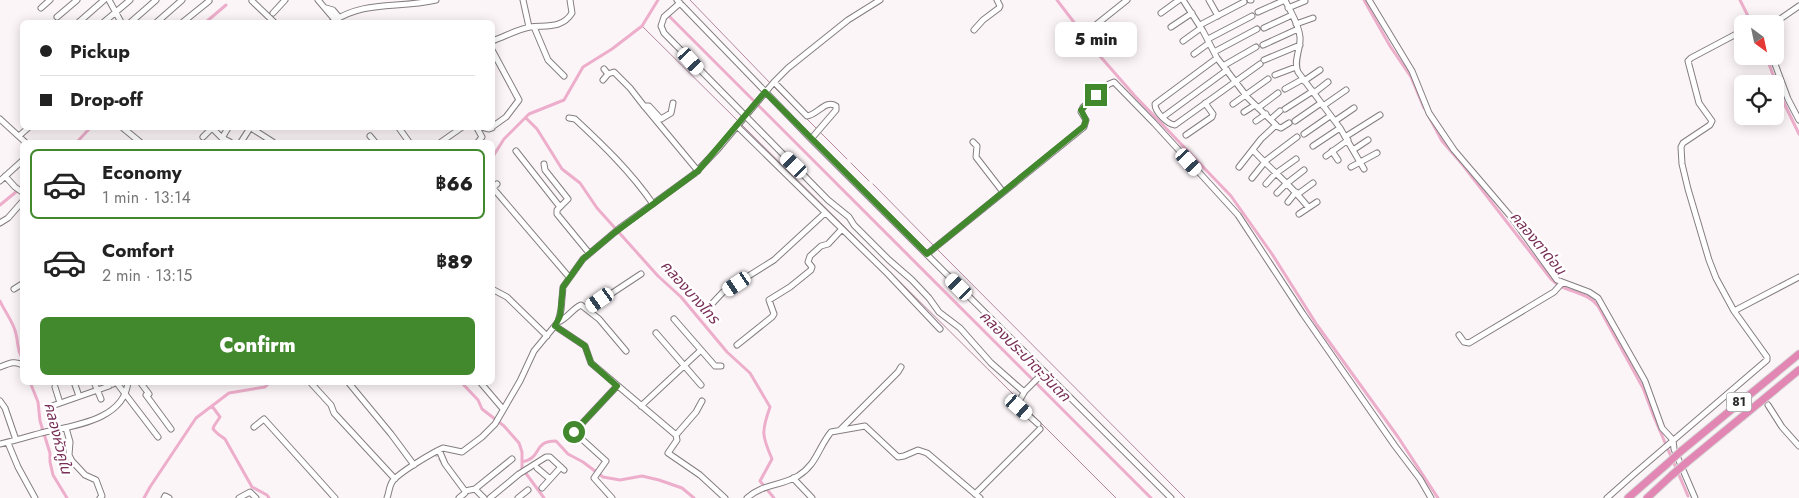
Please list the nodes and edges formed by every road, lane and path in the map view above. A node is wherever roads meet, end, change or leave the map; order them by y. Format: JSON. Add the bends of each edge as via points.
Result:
{"nodes":[{"id":1,"x":50,"y":0,"type":"edge"},
{"id":2,"x":77,"y":0,"type":"edge"},
{"id":3,"x":104,"y":0,"type":"edge"},
{"id":4,"x":109,"y":0,"type":"edge"},
{"id":5,"x":130,"y":0,"type":"edge"},
{"id":6,"x":156,"y":0,"type":"edge"},
{"id":7,"x":182,"y":0,"type":"edge"},
{"id":8,"x":285,"y":0,"type":"edge"},
{"id":9,"x":318,"y":0,"type":"edge"},
{"id":10,"x":436,"y":0,"type":"edge"},
{"id":11,"x":522,"y":0,"type":"edge"},
{"id":12,"x":570,"y":0,"type":"edge"},
{"id":13,"x":880,"y":0,"type":"edge"},
{"id":14,"x":997,"y":0,"type":"edge"},
{"id":15,"x":1127,"y":0,"type":"edge"},
{"id":16,"x":1179,"y":0,"type":"edge"},
{"id":17,"x":1183,"y":0,"type":"edge"},
{"id":18,"x":1210,"y":0,"type":"edge"},
{"id":19,"x":1285,"y":0,"type":"edge"},
{"id":20,"x":1369,"y":0,"type":"edge"},
{"id":21,"x":209,"y":1,"type":"edge"},
{"id":22,"x":252,"y":1,"type":"edge"},
{"id":23,"x":1248,"y":1,"type":"edge"},
{"id":24,"x":1305,"y":1,"type":"edge"},
{"id":25,"x":678,"y":2,"type":"edge"},
{"id":26,"x":1799,"y":6,"type":"edge"},
{"id":27,"x":41,"y":8,"type":"dead end"},
{"id":28,"x":1288,"y":8,"type":"junction"},
{"id":29,"x":1258,"y":12,"type":"dead end"},
{"id":30,"x":116,"y":13,"type":"junction"},
{"id":31,"x":1161,"y":13,"type":"dead end"},
{"id":32,"x":1192,"y":13,"type":"junction"},
{"id":33,"x":273,"y":14,"type":"dead end"},
{"id":34,"x":1292,"y":15,"type":"junction"},
{"id":35,"x":1218,"y":16,"type":"junction"},
{"id":36,"x":1252,"y":16,"type":"dead end"},
{"id":37,"x":1784,"y":16,"type":"edge"},
{"id":38,"x":57,"y":17,"type":"dead end"},
{"id":39,"x":1313,"y":18,"type":"dead end"},
{"id":40,"x":335,"y":19,"type":"edge"},
{"id":41,"x":81,"y":20,"type":"edge"},
{"id":42,"x":107,"y":20,"type":"edge"},
{"id":43,"x":120,"y":20,"type":"edge"},
{"id":44,"x":133,"y":20,"type":"edge"},
{"id":45,"x":159,"y":20,"type":"edge"},
{"id":46,"x":185,"y":20,"type":"edge"},
{"id":47,"x":272,"y":20,"type":"edge"},
{"id":48,"x":1297,"y":26,"type":"junction"},
{"id":49,"x":531,"y":27,"type":"junction"},
{"id":50,"x":1172,"y":27,"type":"dead end"},
{"id":51,"x":1201,"y":27,"type":"junction"},
{"id":52,"x":1264,"y":28,"type":"dead end"},
{"id":53,"x":1258,"y":29,"type":"dead end"},
{"id":54,"x":974,"y":30,"type":"dead end"},
{"id":55,"x":1087,"y":32,"type":"dead end"},
{"id":56,"x":1734,"y":35,"type":"edge"},
{"id":57,"x":495,"y":40,"type":"edge"},
{"id":58,"x":1183,"y":41,"type":"dead end"},
{"id":59,"x":1208,"y":41,"type":"junction"},
{"id":60,"x":1300,"y":44,"type":"junction"},
{"id":61,"x":1263,"y":45,"type":"dead end"},
{"id":62,"x":1256,"y":47,"type":"dead end"},
{"id":63,"x":1194,"y":54,"type":"dead end"},
{"id":64,"x":1216,"y":55,"type":"junction"},
{"id":65,"x":495,"y":56,"type":"edge"},
{"id":66,"x":1775,"y":65,"type":"edge"},
{"id":67,"x":1296,"y":66,"type":"junction"},
{"id":68,"x":1225,"y":68,"type":"junction"},
{"id":69,"x":604,"y":69,"type":"dead end"},
{"id":70,"x":1320,"y":70,"type":"dead end"},
{"id":71,"x":608,"y":74,"type":"junction"},
{"id":72,"x":1275,"y":75,"type":"dead end"},
{"id":73,"x":564,"y":76,"type":"dead end"},
{"id":74,"x":1268,"y":79,"type":"dead end"},
{"id":75,"x":603,"y":80,"type":"dead end"},
{"id":76,"x":1304,"y":80,"type":"junction"},
{"id":77,"x":1235,"y":81,"type":"junction"},
{"id":78,"x":1328,"y":82,"type":"dead end"},
{"id":79,"x":773,"y":84,"type":"junction"},
{"id":80,"x":1285,"y":90,"type":"dead end"},
{"id":81,"x":1346,"y":90,"type":"dead end"},
{"id":82,"x":765,"y":92,"type":"junction"},
{"id":83,"x":1313,"y":92,"type":"junction"},
{"id":84,"x":1278,"y":93,"type":"dead end"},
{"id":85,"x":1245,"y":95,"type":"junction"},
{"id":86,"x":674,"y":103,"type":"dead end"},
{"id":87,"x":1205,"y":103,"type":"junction"},
{"id":88,"x":1233,"y":104,"type":"dead end"},
{"id":89,"x":1322,"y":105,"type":"junction"},
{"id":90,"x":644,"y":106,"type":"junction"},
{"id":91,"x":1256,"y":106,"type":"junction"},
{"id":92,"x":1354,"y":108,"type":"dead end"},
{"id":93,"x":1244,"y":112,"type":"dead end"},
{"id":94,"x":1266,"y":114,"type":"junction"},
{"id":95,"x":1380,"y":115,"type":"dead end"},
{"id":96,"x":1330,"y":116,"type":"junction"},
{"id":97,"x":745,"y":117,"type":"junction"},
{"id":98,"x":1163,"y":117,"type":"junction"},
{"id":99,"x":569,"y":118,"type":"dead end"},
{"id":100,"x":0,"y":119,"type":"edge"},
{"id":101,"x":1271,"y":119,"type":"junction"},
{"id":102,"x":1799,"y":120,"type":"edge"},
{"id":103,"x":1256,"y":121,"type":"dead end"},
{"id":104,"x":1335,"y":122,"type":"junction"},
{"id":105,"x":739,"y":124,"type":"junction"},
{"id":106,"x":495,"y":125,"type":"edge"},
{"id":107,"x":1276,"y":126,"type":"junction"},
{"id":108,"x":1340,"y":128,"type":"junction"},
{"id":109,"x":26,"y":130,"type":"edge"},
{"id":110,"x":125,"y":130,"type":"edge"},
{"id":111,"x":210,"y":130,"type":"edge"},
{"id":112,"x":214,"y":130,"type":"edge"},
{"id":113,"x":253,"y":130,"type":"edge"},
{"id":114,"x":401,"y":130,"type":"edge"},
{"id":115,"x":458,"y":130,"type":"edge"},
{"id":116,"x":1304,"y":134,"type":"dead end"},
{"id":117,"x":1186,"y":135,"type":"dead end"},
{"id":118,"x":19,"y":136,"type":"junction"},
{"id":119,"x":370,"y":136,"type":"dead end"},
{"id":120,"x":203,"y":137,"type":"dead end"},
{"id":121,"x":1297,"y":138,"type":"dead end"},
{"id":122,"x":1346,"y":138,"type":"junction"},
{"id":123,"x":811,"y":139,"type":"junction"},
{"id":124,"x":23,"y":140,"type":"edge"},
{"id":125,"x":138,"y":140,"type":"edge"},
{"id":126,"x":224,"y":140,"type":"edge"},
{"id":127,"x":270,"y":140,"type":"edge"},
{"id":128,"x":373,"y":140,"type":"edge"},
{"id":129,"x":408,"y":140,"type":"edge"},
{"id":130,"x":444,"y":140,"type":"edge"},
{"id":131,"x":1368,"y":140,"type":"dead end"},
{"id":132,"x":973,"y":142,"type":"dead end"},
{"id":133,"x":1313,"y":146,"type":"dead end"},
{"id":134,"x":1253,"y":150,"type":"junction"},
{"id":135,"x":1353,"y":150,"type":"junction"},
{"id":136,"x":516,"y":151,"type":"dead end"},
{"id":137,"x":1332,"y":151,"type":"junction"},
{"id":138,"x":1377,"y":153,"type":"dead end"},
{"id":139,"x":1326,"y":156,"type":"dead end"},
{"id":140,"x":1296,"y":159,"type":"dead end"},
{"id":141,"x":1338,"y":160,"type":"dead end"},
{"id":142,"x":1264,"y":162,"type":"junction"},
{"id":143,"x":20,"y":163,"type":"edge"},
{"id":144,"x":1361,"y":163,"type":"junction"},
{"id":145,"x":544,"y":164,"type":"dead end"},
{"id":146,"x":1238,"y":167,"type":"dead end"},
{"id":147,"x":1351,"y":167,"type":"dead end"},
{"id":148,"x":1364,"y":169,"type":"dead end"},
{"id":149,"x":1304,"y":170,"type":"dead end"},
{"id":150,"x":698,"y":171,"type":"junction"},
{"id":151,"x":1275,"y":174,"type":"junction"},
{"id":152,"x":5,"y":176,"type":"junction"},
{"id":153,"x":1252,"y":178,"type":"dead end"},
{"id":154,"x":0,"y":181,"type":"edge"},
{"id":155,"x":1313,"y":183,"type":"dead end"},
{"id":156,"x":1266,"y":184,"type":"dead end"},
{"id":157,"x":1286,"y":184,"type":"junction"},
{"id":158,"x":495,"y":188,"type":"edge"},
{"id":159,"x":20,"y":190,"type":"edge"},
{"id":160,"x":1003,"y":192,"type":"junction"},
{"id":161,"x":1277,"y":193,"type":"dead end"},
{"id":162,"x":1297,"y":193,"type":"junction"},
{"id":163,"x":1288,"y":202,"type":"dead end"},
{"id":164,"x":1317,"y":202,"type":"dead end"},
{"id":165,"x":20,"y":204,"type":"edge"},
{"id":166,"x":653,"y":204,"type":"junction"},
{"id":167,"x":560,"y":207,"type":"junction"},
{"id":168,"x":1308,"y":207,"type":"junction"},
{"id":169,"x":825,"y":213,"type":"junction"},
{"id":170,"x":1299,"y":214,"type":"dead end"},
{"id":171,"x":0,"y":223,"type":"edge"},
{"id":172,"x":841,"y":230,"type":"junction"},
{"id":173,"x":929,"y":252,"type":"junction"},
{"id":174,"x":589,"y":253,"type":"junction"},
{"id":175,"x":641,"y":274,"type":"dead end"},
{"id":176,"x":569,"y":277,"type":"junction"},
{"id":177,"x":1799,"y":277,"type":"edge"},
{"id":178,"x":20,"y":285,"type":"edge"},
{"id":179,"x":1560,"y":285,"type":"junction"},
{"id":180,"x":14,"y":289,"type":"dead end"},
{"id":181,"x":495,"y":291,"type":"edge"},
{"id":182,"x":708,"y":308,"type":"dead end"},
{"id":183,"x":588,"y":310,"type":"junction"},
{"id":184,"x":1734,"y":311,"type":"junction"},
{"id":185,"x":674,"y":319,"type":"dead end"},
{"id":186,"x":556,"y":324,"type":"junction"},
{"id":187,"x":940,"y":329,"type":"dead end"},
{"id":188,"x":656,"y":332,"type":"dead end"},
{"id":189,"x":1458,"y":335,"type":"dead end"},
{"id":190,"x":547,"y":336,"type":"junction"},
{"id":191,"x":737,"y":345,"type":"dead end"},
{"id":192,"x":701,"y":350,"type":"junction"},
{"id":193,"x":626,"y":351,"type":"dead end"},
{"id":194,"x":1799,"y":354,"type":"edge"},
{"id":195,"x":20,"y":364,"type":"edge"},
{"id":196,"x":684,"y":365,"type":"junction"},
{"id":197,"x":721,"y":366,"type":"dead end"},
{"id":198,"x":0,"y":367,"type":"edge"},
{"id":199,"x":901,"y":367,"type":"dead end"},
{"id":200,"x":1799,"y":370,"type":"edge"},
{"id":201,"x":1043,"y":373,"type":"junction"},
{"id":202,"x":75,"y":385,"type":"edge"},
{"id":203,"x":95,"y":385,"type":"edge"},
{"id":204,"x":111,"y":385,"type":"edge"},
{"id":205,"x":118,"y":385,"type":"edge"},
{"id":206,"x":128,"y":385,"type":"edge"},
{"id":207,"x":142,"y":385,"type":"edge"},
{"id":208,"x":313,"y":385,"type":"edge"},
{"id":209,"x":351,"y":385,"type":"edge"},
{"id":210,"x":483,"y":385,"type":"edge"},
{"id":211,"x":701,"y":385,"type":"dead end"},
{"id":212,"x":617,"y":386,"type":"junction"},
{"id":213,"x":55,"y":387,"type":"dead end"},
{"id":214,"x":97,"y":390,"type":"junction"},
{"id":215,"x":1024,"y":392,"type":"junction"},
{"id":216,"x":148,"y":393,"type":"junction"},
{"id":217,"x":126,"y":395,"type":"junction"},
{"id":218,"x":79,"y":396,"type":"junction"},
{"id":219,"x":101,"y":399,"type":"dead end"},
{"id":220,"x":0,"y":401,"type":"edge"},
{"id":221,"x":702,"y":401,"type":"dead end"},
{"id":222,"x":60,"y":402,"type":"junction"},
{"id":223,"x":49,"y":406,"type":"dead end"},
{"id":224,"x":641,"y":406,"type":"junction"},
{"id":225,"x":1768,"y":406,"type":"dead end"},
{"id":226,"x":504,"y":409,"type":"junction"},
{"id":227,"x":166,"y":417,"type":"dead end"},
{"id":228,"x":254,"y":427,"type":"dead end"},
{"id":229,"x":66,"y":428,"type":"junction"},
{"id":230,"x":171,"y":429,"type":"dead end"},
{"id":231,"x":840,"y":430,"type":"junction"},
{"id":232,"x":676,"y":435,"type":"junction"},
{"id":233,"x":158,"y":437,"type":"dead end"},
{"id":234,"x":16,"y":440,"type":"junction"},
{"id":235,"x":1673,"y":440,"type":"junction"},
{"id":236,"x":8,"y":442,"type":"junction"},
{"id":237,"x":0,"y":444,"type":"edge"},
{"id":238,"x":1799,"y":446,"type":"edge"},
{"id":239,"x":439,"y":450,"type":"junction"},
{"id":240,"x":512,"y":459,"type":"dead end"},
{"id":241,"x":414,"y":465,"type":"junction"},
{"id":242,"x":538,"y":468,"type":"dead end"},
{"id":243,"x":395,"y":478,"type":"junction"},
{"id":244,"x":793,"y":478,"type":"junction"},
{"id":245,"x":550,"y":479,"type":"junction"},
{"id":246,"x":542,"y":488,"type":"dead end"},
{"id":247,"x":475,"y":489,"type":"junction"},
{"id":248,"x":528,"y":490,"type":"dead end"},
{"id":249,"x":467,"y":493,"type":"edge"},
{"id":250,"x":975,"y":494,"type":"junction"},
{"id":251,"x":31,"y":496,"type":"edge"},
{"id":252,"x":609,"y":497,"type":"edge"},
{"id":253,"x":100,"y":498,"type":"edge"},
{"id":254,"x":164,"y":498,"type":"edge"},
{"id":255,"x":169,"y":498,"type":"edge"},
{"id":256,"x":239,"y":498,"type":"edge"},
{"id":257,"x":256,"y":498,"type":"edge"},
{"id":258,"x":335,"y":498,"type":"edge"},
{"id":259,"x":387,"y":498,"type":"edge"},
{"id":260,"x":459,"y":498,"type":"edge"},
{"id":261,"x":484,"y":498,"type":"edge"},
{"id":262,"x":490,"y":498,"type":"edge"},
{"id":263,"x":518,"y":498,"type":"edge"},
{"id":264,"x":725,"y":498,"type":"edge"},
{"id":265,"x":747,"y":498,"type":"edge"},
{"id":266,"x":812,"y":498,"type":"edge"},
{"id":267,"x":980,"y":498,"type":"edge"},
{"id":268,"x":1171,"y":498,"type":"edge"},
{"id":269,"x":1431,"y":498,"type":"edge"},
{"id":270,"x":1607,"y":498,"type":"edge"},
{"id":271,"x":1628,"y":498,"type":"edge"},
{"id":272,"x":1646,"y":498,"type":"edge"},
{"id":273,"x":1695,"y":498,"type":"edge"}],
"edges":[{"from":1,"to":27,"type":"street"},
{"from":2,"to":38,"type":"street"},
{"from":3,"to":41,"type":"street"},
{"from":4,"to":30,"type":"street"},
{"from":5,"to":30,"type":"street"},
{"from":6,"to":44,"type":"street"},
{"from":7,"to":45,"type":"street"},
{"from":8,"to":33,"type":"street"},
{"from":9,"to":40,"type":"street"},
{"from":10,"to":40,"type":"street","via":[[367,2],[354,6]]},
{"from":11,"to":49,"type":"street"},
{"from":12,"to":49,"type":"street","via":[[572,13],[566,21],[558,25]]},
{"from":13,"to":79,"type":"street","via":[[848,20]]},
{"from":14,"to":54,"type":"street","via":[[999,8]]},
{"from":15,"to":55,"type":"street"},
{"from":16,"to":31,"type":"street"},
{"from":17,"to":32,"type":"street"},
{"from":18,"to":35,"type":"street"},
{"from":19,"to":28,"type":"street"},
{"from":19,"to":29,"type":"street"},
{"from":20,"to":179,"type":"street","via":[[1412,71],[1429,113],[1443,135],[1512,218]]},
{"from":21,"to":46,"type":"street"},
{"from":22,"to":47,"type":"street"},
{"from":23,"to":35,"type":"street"},
{"from":24,"to":28,"type":"street"},
{"from":25,"to":82,"type":"street"},
{"from":25,"to":97,"type":"street","via":[[664,17],[662,30]]},
{"from":26,"to":37,"type":"street"},
{"from":28,"to":34,"type":"street"},
{"from":30,"to":42,"type":"street"},
{"from":30,"to":43,"type":"street"},
{"from":32,"to":50,"type":"street"},
{"from":32,"to":51,"type":"street"},
{"from":34,"to":48,"type":"street"},
{"from":34,"to":52,"type":"street"},
{"from":35,"to":51,"type":"street"},
{"from":36,"to":59,"type":"street"},
{"from":39,"to":48,"type":"street"},
{"from":48,"to":60,"type":"street"},
{"from":48,"to":61,"type":"street"},
{"from":49,"to":57,"type":"street"},
{"from":49,"to":73,"type":"street","via":[[548,60]]},
{"from":51,"to":58,"type":"street"},
{"from":51,"to":59,"type":"street"},
{"from":53,"to":64,"type":"street"},
{"from":56,"to":184,"type":"street","via":[[1688,61],[1699,103],[1712,121],[1683,143],[1680,151],[1709,260]]},
{"from":59,"to":63,"type":"street"},
{"from":59,"to":64,"type":"street"},
{"from":60,"to":67,"type":"street"},
{"from":60,"to":77,"type":"street","via":[[1262,62]]},
{"from":62,"to":68,"type":"street"},
{"from":64,"to":68,"type":"street"},
{"from":64,"to":98,"type":"street","via":[[1155,104]]},
{"from":65,"to":106,"type":"street","via":[[519,100]]},
{"from":66,"to":102,"type":"street"},
{"from":67,"to":72,"type":"street"},
{"from":67,"to":76,"type":"street"},
{"from":68,"to":77,"type":"street"},
{"from":68,"to":98,"type":"street"},
{"from":69,"to":71,"type":"street"},
{"from":70,"to":76,"type":"street"},
{"from":71,"to":75,"type":"street"},
{"from":71,"to":90,"type":"street","via":[[618,75]]},
{"from":74,"to":85,"type":"street"},
{"from":76,"to":80,"type":"street"},
{"from":76,"to":83,"type":"street"},
{"from":77,"to":85,"type":"street"},
{"from":77,"to":87,"type":"street"},
{"from":78,"to":83,"type":"street"},
{"from":79,"to":82,"type":"street"},
{"from":79,"to":123,"type":"street","via":[[808,116],[828,104],[836,106]]},
{"from":81,"to":89,"type":"street"},
{"from":82,"to":97,"type":"street"},
{"from":82,"to":123,"type":"street"},
{"from":83,"to":89,"type":"street"},
{"from":83,"to":101,"type":"street"},
{"from":84,"to":91,"type":"street"},
{"from":85,"to":88,"type":"street"},
{"from":85,"to":91,"type":"street"},
{"from":86,"to":90,"type":"street","via":[[670,113],[661,119],[649,106]]},
{"from":87,"to":98,"type":"street","via":[[1175,125]]},
{"from":87,"to":117,"type":"street","via":[[1212,117]]},
{"from":89,"to":96,"type":"street"},
{"from":89,"to":107,"type":"street","via":[[1281,128]]},
{"from":90,"to":150,"type":"street"},
{"from":91,"to":93,"type":"street"},
{"from":91,"to":94,"type":"street"},
{"from":92,"to":104,"type":"street"},
{"from":94,"to":101,"type":"street"},
{"from":94,"to":103,"type":"street"},
{"from":95,"to":122,"type":"street"},
{"from":96,"to":104,"type":"street"},
{"from":96,"to":116,"type":"street"},
{"from":97,"to":105,"type":"street"},
{"from":97,"to":215,"type":"street","via":[[912,280],[939,312],[960,328],[991,363]]},
{"from":99,"to":166,"type":"street","via":[[575,119],[613,156]]},
{"from":100,"to":118,"type":"street"},
{"from":101,"to":107,"type":"street"},
{"from":104,"to":108,"type":"street"},
{"from":105,"to":150,"type":"street"},
{"from":105,"to":169,"type":"street"},
{"from":107,"to":134,"type":"street"},
{"from":108,"to":122,"type":"street"},
{"from":108,"to":133,"type":"street"},
{"from":109,"to":118,"type":"street"},
{"from":110,"to":125,"type":"street"},
{"from":111,"to":120,"type":"street"},
{"from":112,"to":126,"type":"street"},
{"from":113,"to":127,"type":"street"},
{"from":114,"to":129,"type":"street"},
{"from":115,"to":130,"type":"street"},
{"from":118,"to":124,"type":"street"},
{"from":119,"to":128,"type":"street"},
{"from":121,"to":142,"type":"street"},
{"from":122,"to":135,"type":"street"},
{"from":122,"to":137,"type":"street"},
{"from":123,"to":173,"type":"street"},
{"from":131,"to":135,"type":"street"},
{"from":132,"to":160,"type":"street","via":[[977,146],[976,157]]},
{"from":134,"to":142,"type":"street"},
{"from":134,"to":146,"type":"street"},
{"from":135,"to":144,"type":"street"},
{"from":136,"to":167,"type":"street"},
{"from":137,"to":139,"type":"street"},
{"from":137,"to":141,"type":"street"},
{"from":138,"to":144,"type":"street"},
{"from":140,"to":151,"type":"street"},
{"from":142,"to":151,"type":"street"},
{"from":142,"to":153,"type":"street"},
{"from":143,"to":152,"type":"street"},
{"from":144,"to":147,"type":"street"},
{"from":144,"to":148,"type":"street"},
{"from":145,"to":167,"type":"street","via":[[545,170],[568,198]]},
{"from":149,"to":157,"type":"street"},
{"from":150,"to":166,"type":"street"},
{"from":151,"to":156,"type":"street"},
{"from":151,"to":157,"type":"street"},
{"from":152,"to":154,"type":"street"},
{"from":152,"to":159,"type":"street"},
{"from":155,"to":162,"type":"street"},
{"from":157,"to":161,"type":"street"},
{"from":157,"to":162,"type":"street"},
{"from":158,"to":176,"type":"street"},
{"from":160,"to":173,"type":"street"},
{"from":160,"to":269,"type":"street","via":[[1084,126],[1083,107],[1114,82],[1231,207]]},
{"from":162,"to":163,"type":"street"},
{"from":162,"to":168,"type":"street"},
{"from":164,"to":168,"type":"street"},
{"from":165,"to":171,"type":"street"},
{"from":166,"to":174,"type":"street"},
{"from":167,"to":174,"type":"street","via":[[559,217]]},
{"from":168,"to":170,"type":"street"},
{"from":169,"to":172,"type":"street"},
{"from":169,"to":182,"type":"street","via":[[774,260],[724,292]]},
{"from":172,"to":187,"type":"street"},
{"from":172,"to":191,"type":"street","via":[[810,256],[811,270],[769,300],[772,317]]},
{"from":173,"to":201,"type":"street"},
{"from":174,"to":176,"type":"street"},
{"from":175,"to":183,"type":"street"},
{"from":176,"to":186,"type":"street","via":[[563,287]]},
{"from":177,"to":184,"type":"street"},
{"from":178,"to":180,"type":"street"},
{"from":179,"to":189,"type":"street","via":[[1554,292],[1469,343]]},
{"from":179,"to":235,"type":"street","via":[[1589,292],[1598,298],[1645,381],[1662,428]]},
{"from":181,"to":190,"type":"street","via":[[507,297]]},
{"from":183,"to":186,"type":"street","via":[[579,306]]},
{"from":183,"to":193,"type":"street"},
{"from":184,"to":235,"type":"street","via":[[1767,360]]},
{"from":185,"to":192,"type":"street"},
{"from":186,"to":190,"type":"street"},
{"from":186,"to":212,"type":"street","via":[[585,346],[591,363]]},
{"from":188,"to":196,"type":"street"},
{"from":190,"to":226,"type":"street","via":[[534,351]]},
{"from":192,"to":196,"type":"street"},
{"from":192,"to":197,"type":"street","via":[[715,366]]},
{"from":194,"to":271,"type":"highway","number":"81","bridge":true},
{"from":195,"to":198,"type":"street","via":[[12,362]]},
{"from":196,"to":211,"type":"street"},
{"from":196,"to":224,"type":"street"},
{"from":199,"to":231,"type":"street"},
{"from":200,"to":272,"type":"highway","number":"81","bridge":true},
{"from":201,"to":215,"type":"street"},
{"from":201,"to":268,"type":"street"},
{"from":202,"to":218,"type":"street"},
{"from":203,"to":214,"type":"street"},
{"from":204,"to":214,"type":"street"},
{"from":205,"to":217,"type":"street"},
{"from":206,"to":217,"type":"street"},
{"from":207,"to":216,"type":"street"},
{"from":208,"to":243,"type":"street"},
{"from":209,"to":241,"type":"street"},
{"from":210,"to":226,"type":"street"},
{"from":212,"to":224,"type":"street"},
{"from":212,"to":252,"type":"street","via":[[574,432],[606,461],[594,478]]},
{"from":213,"to":222,"type":"street"},
{"from":214,"to":218,"type":"street"},
{"from":214,"to":219,"type":"street"},
{"from":215,"to":250,"type":"street","via":[[1018,405],[1039,426]]},
{"from":216,"to":227,"type":"street"},
{"from":216,"to":230,"type":"street","via":[[146,395]]},
{"from":217,"to":229,"type":"street","via":[[120,404],[104,415]]},
{"from":217,"to":233,"type":"street"},
{"from":218,"to":222,"type":"street"},
{"from":220,"to":234,"type":"street"},
{"from":221,"to":232,"type":"street"},
{"from":222,"to":223,"type":"street"},
{"from":224,"to":232,"type":"street"},
{"from":225,"to":238,"type":"street"},
{"from":226,"to":239,"type":"street","via":[[495,424],[462,452],[445,448]]},
{"from":228,"to":258,"type":"street","via":[[264,419]]},
{"from":229,"to":234,"type":"street"},
{"from":229,"to":253,"type":"street","via":[[70,458],[85,475],[96,480]]},
{"from":231,"to":244,"type":"street","via":[[828,437],[808,468]]},
{"from":231,"to":250,"type":"street","via":[[865,426],[898,457],[924,451]]},
{"from":232,"to":264,"type":"street","via":[[677,440],[668,453],[700,475]]},
{"from":234,"to":236,"type":"street"},
{"from":235,"to":270,"type":"street"},
{"from":235,"to":273,"type":"street"},
{"from":236,"to":237,"type":"street"},
{"from":236,"to":251,"type":"street"},
{"from":239,"to":241,"type":"street"},
{"from":239,"to":249,"type":"street","via":[[445,464]]},
{"from":240,"to":247,"type":"street"},
{"from":241,"to":243,"type":"street"},
{"from":242,"to":245,"type":"street"},
{"from":243,"to":259,"type":"street"},
{"from":244,"to":265,"type":"street","via":[[768,486]]},
{"from":244,"to":266,"type":"street"},
{"from":245,"to":246,"type":"street"},
{"from":245,"to":262,"type":"street","via":[[563,469],[548,456],[527,468]]},
{"from":247,"to":249,"type":"street"},
{"from":247,"to":261,"type":"street"},
{"from":248,"to":263,"type":"street"},
{"from":249,"to":260,"type":"street"},
{"from":250,"to":267,"type":"street"},
{"from":254,"to":255,"type":"street"},
{"from":256,"to":257,"type":"street","via":[[248,492]]}]}
